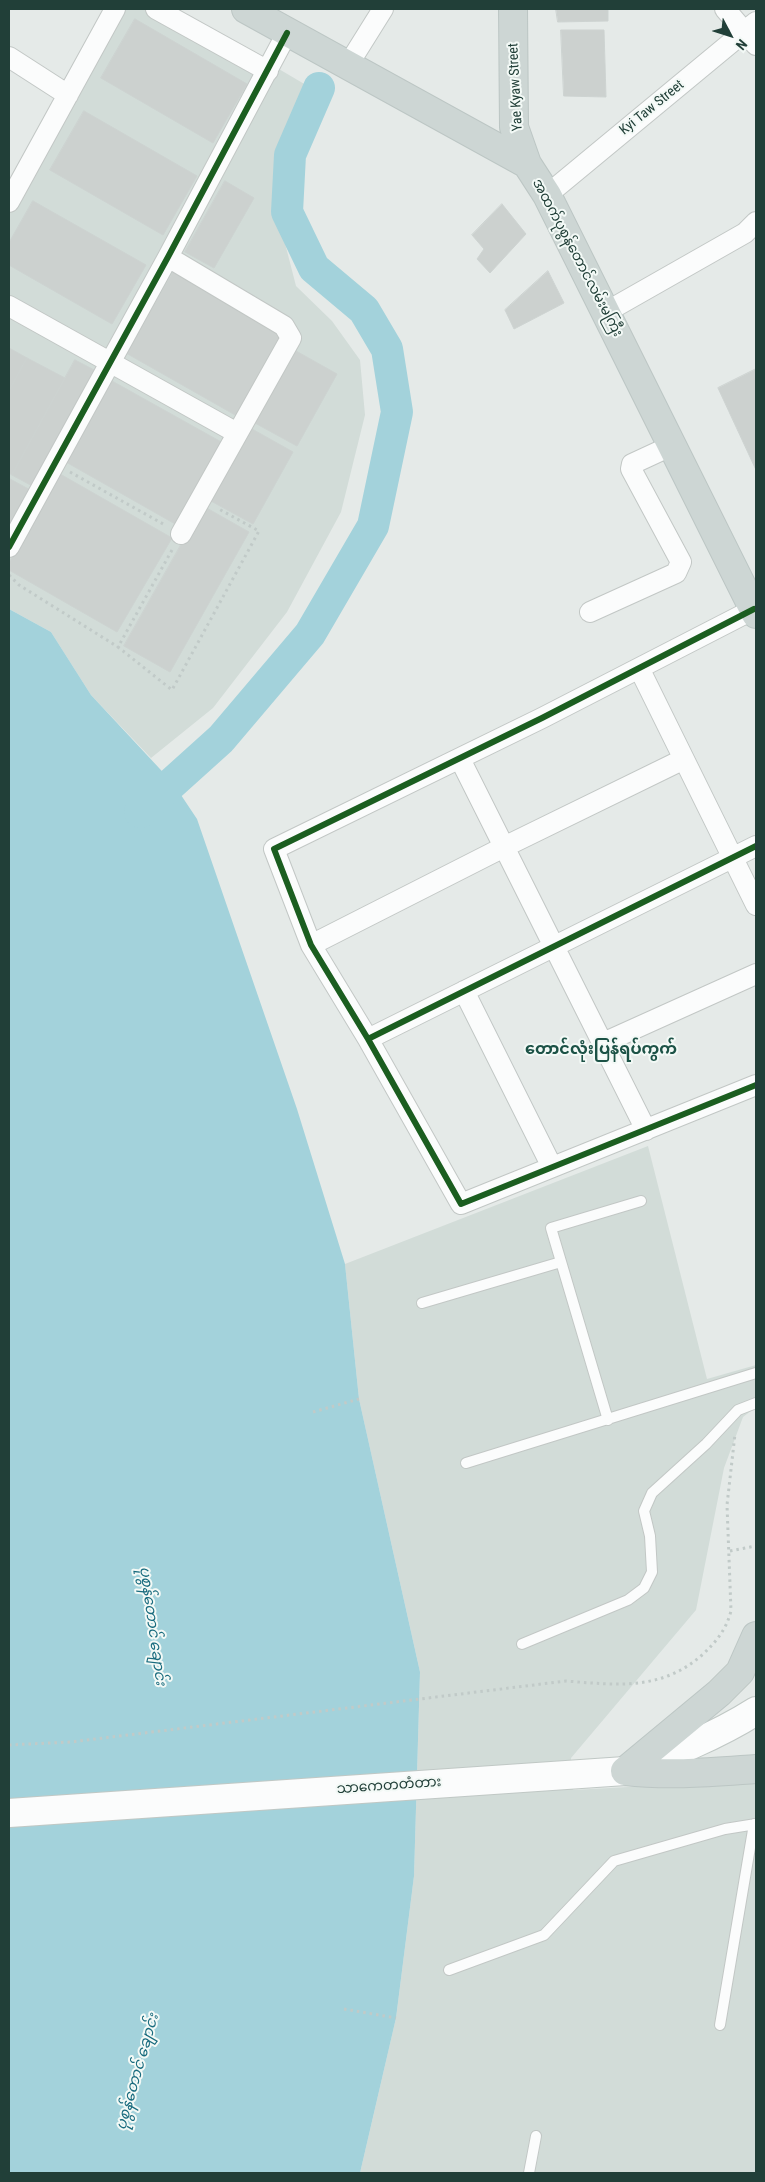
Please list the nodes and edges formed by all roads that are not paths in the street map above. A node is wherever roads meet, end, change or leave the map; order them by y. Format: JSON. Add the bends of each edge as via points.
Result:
{"nodes":[{"id":1,"x":115,"y":9,"type":"edge"},
{"id":2,"x":156,"y":9,"type":"edge"},
{"id":3,"x":246,"y":9,"type":"edge"},
{"id":4,"x":383,"y":9,"type":"edge"},
{"id":5,"x":512,"y":9,"type":"edge"},
{"id":6,"x":726,"y":9,"type":"edge"},
{"id":7,"x":287,"y":33,"type":"junction"},
{"id":8,"x":752,"y":33,"type":"edge"},
{"id":9,"x":9,"y":57,"type":"edge"},
{"id":10,"x":348,"y":66,"type":"junction"},
{"id":11,"x":268,"y":71,"type":"junction"},
{"id":12,"x":68,"y":95,"type":"junction"},
{"id":13,"x":526,"y":164,"type":"junction"},
{"id":14,"x":547,"y":195,"type":"junction"},
{"id":15,"x":9,"y":202,"type":"edge"},
{"id":16,"x":756,"y":222,"type":"edge"},
{"id":17,"x":168,"y":257,"type":"junction"},
{"id":18,"x":9,"y":306,"type":"edge"},
{"id":19,"x":606,"y":312,"type":"junction"},
{"id":20,"x":110,"y":361,"type":"junction"},
{"id":21,"x":237,"y":433,"type":"junction"},
{"id":22,"x":673,"y":445,"type":"junction"},
{"id":23,"x":181,"y":534,"type":"road end"},
{"id":24,"x":9,"y":547,"type":"edge"},
{"id":25,"x":753,"y":599,"type":"edge"},
{"id":26,"x":590,"y":612,"type":"dead end"},
{"id":27,"x":639,"y":668,"type":"junction"},
{"id":28,"x":460,"y":759,"type":"junction"},
{"id":29,"x":684,"y":759,"type":"junction"},
{"id":30,"x":756,"y":846,"type":"edge"},
{"id":31,"x":504,"y":847,"type":"junction"},
{"id":32,"x":733,"y":858,"type":"junction"},
{"id":33,"x":756,"y":905,"type":"edge"},
{"id":34,"x":311,"y":945,"type":"junction"},
{"id":35,"x":554,"y":946,"type":"junction"},
{"id":36,"x":756,"y":974,"type":"edge"},
{"id":37,"x":464,"y":991,"type":"junction"},
{"id":38,"x":368,"y":1039,"type":"junction"},
{"id":39,"x":603,"y":1043,"type":"junction"},
{"id":40,"x":756,"y":1086,"type":"edge"},
{"id":41,"x":646,"y":1130,"type":"junction"},
{"id":42,"x":552,"y":1167,"type":"junction"},
{"id":43,"x":641,"y":1201,"type":"dead end"},
{"id":44,"x":561,"y":1262,"type":"junction"},
{"id":45,"x":422,"y":1303,"type":"dead end"},
{"id":46,"x":756,"y":1373,"type":"edge"},
{"id":47,"x":756,"y":1403,"type":"edge"},
{"id":48,"x":608,"y":1420,"type":"junction"},
{"id":49,"x":466,"y":1463,"type":"dead end"},
{"id":50,"x":756,"y":1636,"type":"edge"},
{"id":51,"x":522,"y":1644,"type":"dead end"},
{"id":52,"x":756,"y":1711,"type":"edge"},
{"id":53,"x":756,"y":1769,"type":"edge"},
{"id":54,"x":625,"y":1771,"type":"junction"},
{"id":55,"x":9,"y":1812,"type":"edge"},
{"id":56,"x":755,"y":1824,"type":"edge"},
{"id":57,"x":449,"y":1970,"type":"dead end"},
{"id":58,"x":720,"y":2026,"type":"dead end"},
{"id":59,"x":536,"y":2136,"type":"dead end"},
{"id":60,"x":529,"y":2173,"type":"edge"}],
"edges":[{"from":1,"to":12,"type":"street"},
{"from":2,"to":11,"type":"street"},
{"from":3,"to":7,"type":"main road","name":"အထက်ပုစွန်တောင်လမ်းမကြီး"},
{"from":4,"to":10,"type":"street"},
{"from":5,"to":13,"type":"main road","name":"Yae Kyaw Street","via":[[514,127]]},
{"from":6,"to":8,"type":"street"},
{"from":7,"to":10,"type":"main road","name":"အထက်ပုစွန်တောင်လမ်းမကြီး"},
{"from":7,"to":11,"type":"street"},
{"from":8,"to":14,"type":"street","name":"Kyi Taw Street"},
{"from":9,"to":12,"type":"street"},
{"from":10,"to":13,"type":"main road","name":"အထက်ပုစွန်တောင်လမ်းမကြီး"},
{"from":11,"to":17,"type":"street"},
{"from":12,"to":15,"type":"street"},
{"from":13,"to":14,"type":"main road","name":"အထက်ပုစွန်တောင်လမ်းမကြီး"},
{"from":14,"to":19,"type":"main road","name":"အထက်ပုစွန်တောင်လမ်းမကြီး"},
{"from":16,"to":19,"type":"street","via":[[745,233]]},
{"from":17,"to":20,"type":"street"},
{"from":17,"to":21,"type":"street","via":[[289,332],[291,338]]},
{"from":18,"to":20,"type":"street"},
{"from":19,"to":22,"type":"main road","name":"အထက်ပုစွန်တောင်လမ်းမကြီး"},
{"from":20,"to":21,"type":"street"},
{"from":20,"to":24,"type":"street"},
{"from":21,"to":23,"type":"street"},
{"from":22,"to":25,"type":"main road","name":"အထက်ပုစွန်တောင်လမ်းမကြီး"},
{"from":22,"to":26,"type":"street","via":[[632,464],[631,469],[681,562],[676,573]]},
{"from":25,"to":27,"type":"street"},
{"from":27,"to":28,"type":"street"},
{"from":27,"to":29,"type":"street"},
{"from":28,"to":31,"type":"street"},
{"from":28,"to":34,"type":"street","via":[[274,849]]},
{"from":29,"to":31,"type":"street"},
{"from":29,"to":32,"type":"street"},
{"from":30,"to":32,"type":"street"},
{"from":31,"to":34,"type":"street"},
{"from":31,"to":35,"type":"street"},
{"from":32,"to":33,"type":"street"},
{"from":32,"to":35,"type":"street"},
{"from":34,"to":38,"type":"street"},
{"from":35,"to":37,"type":"street"},
{"from":35,"to":39,"type":"street"},
{"from":36,"to":39,"type":"street"},
{"from":37,"to":38,"type":"street"},
{"from":37,"to":42,"type":"street"},
{"from":38,"to":42,"type":"street","via":[[461,1204]]},
{"from":39,"to":41,"type":"street"},
{"from":40,"to":41,"type":"street"},
{"from":41,"to":42,"type":"street"},
{"from":43,"to":44,"type":"lane","via":[[551,1228]]},
{"from":44,"to":45,"type":"lane"},
{"from":44,"to":48,"type":"lane"},
{"from":46,"to":48,"type":"lane"},
{"from":47,"to":51,"type":"lane","via":[[738,1410],[652,1493],[644,1511],[650,1536],[652,1572],[644,1588],[628,1600]]},
{"from":48,"to":49,"type":"lane"},
{"from":50,"to":54,"type":"main road","via":[[740,1672]]},
{"from":52,"to":54,"type":"main road","name":"သာကေတတံတား","via":[[682,1749]]},
{"from":53,"to":54,"type":"main road","via":[[691,1774]]},
{"from":54,"to":55,"type":"main road","name":"သာကေတတံတား"},
{"from":56,"to":57,"type":"lane","via":[[614,1861],[544,1935]]},
{"from":56,"to":58,"type":"lane"},
{"from":59,"to":60,"type":"lane"}]}
